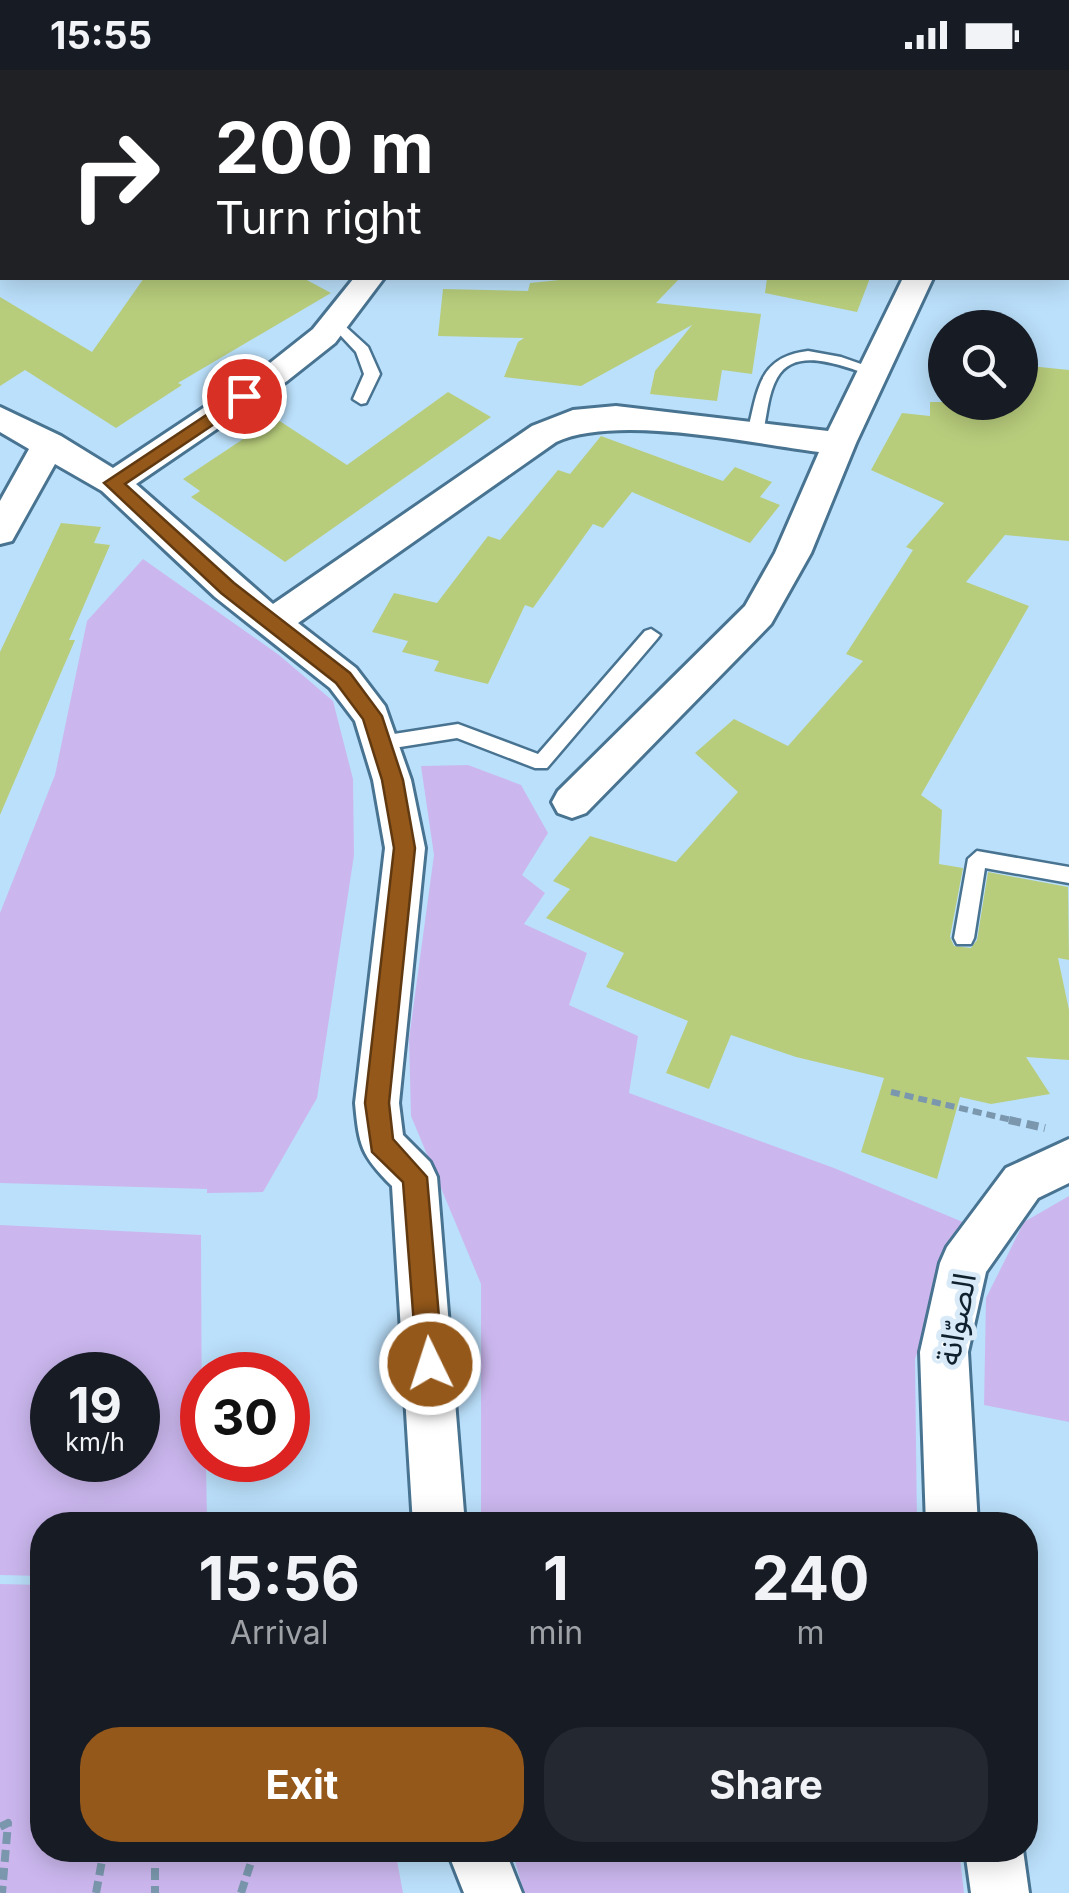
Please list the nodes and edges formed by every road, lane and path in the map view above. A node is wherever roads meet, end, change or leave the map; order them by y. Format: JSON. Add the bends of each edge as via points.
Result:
{"nodes":[{"id":1,"x":368,"y":280,"type":"edge"},
{"id":2,"x":917,"y":280,"type":"edge"},
{"id":3,"x":335,"y":322,"type":"junction"},
{"id":4,"x":874,"y":370,"type":"junction"},
{"id":5,"x":362,"y":400,"type":"dead end"},
{"id":6,"x":0,"y":418,"type":"edge"},
{"id":7,"x":755,"y":433,"type":"junction"},
{"id":8,"x":840,"y":443,"type":"junction"},
{"id":9,"x":49,"y":444,"type":"junction"},
{"id":10,"x":114,"y":483,"type":"junction"},
{"id":11,"x":0,"y":532,"type":"edge"},
{"id":12,"x":272,"y":623,"type":"junction"},
{"id":13,"x":651,"y":634,"type":"dead end"},
{"id":14,"x":381,"y":743,"type":"junction"},
{"id":15,"x":572,"y":802,"type":"dead end"},
{"id":16,"x":1069,"y":875,"type":"edge"},
{"id":17,"x":964,"y":938,"type":"dead end"},
{"id":18,"x":890,"y":1092,"type":"dead end"},
{"id":19,"x":1064,"y":1163,"type":"edge"},
{"id":20,"x":437,"y":1512,"type":"edge"},
{"id":21,"x":951,"y":1512,"type":"edge"},
{"id":22,"x":0,"y":1827,"type":"edge"},
{"id":23,"x":102,"y":1862,"type":"edge"},
{"id":24,"x":155,"y":1862,"type":"edge"},
{"id":25,"x":251,"y":1862,"type":"edge"},
{"id":26,"x":481,"y":1862,"type":"edge"},
{"id":27,"x":996,"y":1862,"type":"edge"},
{"id":28,"x":2,"y":1893,"type":"edge"},
{"id":29,"x":96,"y":1893,"type":"edge"},
{"id":30,"x":155,"y":1893,"type":"edge"},
{"id":31,"x":241,"y":1893,"type":"edge"},
{"id":32,"x":494,"y":1893,"type":"edge"},
{"id":33,"x":1000,"y":1893,"type":"edge"}],
"edges":[{"from":1,"to":3,"type":"street"},
{"from":2,"to":4,"type":"street"},
{"from":3,"to":5,"type":"lane","via":[[364,350],[372,374]]},
{"from":3,"to":10,"type":"street","via":[[276,374]]},
{"from":4,"to":7,"type":"lane","via":[[790,357],[773,372]]},
{"from":4,"to":8,"type":"street"},
{"from":6,"to":9,"type":"street"},
{"from":7,"to":8,"type":"street"},
{"from":7,"to":12,"type":"street","via":[[616,417],[573,422],[544,434]]},
{"from":8,"to":15,"type":"street","via":[[758,616]]},
{"from":9,"to":10,"type":"street"},
{"from":9,"to":11,"type":"street"},
{"from":10,"to":12,"type":"street"},
{"from":12,"to":14,"type":"street","via":[[343,678],[372,716]]},
{"from":13,"to":14,"type":"lane","via":[[541,763],[458,731]]},
{"from":14,"to":20,"type":"street","via":[[405,848],[377,1103],[381,1144],[414,1177]]},
{"from":16,"to":17,"type":"lane","via":[[977,859]]},
{"from":18,"to":19,"type":"path","via":[[1048,1129]]},
{"from":19,"to":21,"type":"street","name":"الصوّانة","via":[[1022,1183],[964,1263],[944,1352]]},
{"from":22,"to":28,"type":"path","via":[[8,1823]]},
{"from":23,"to":29,"type":"path"},
{"from":24,"to":30,"type":"path"},
{"from":25,"to":31,"type":"path"},
{"from":26,"to":32,"type":"street"},
{"from":27,"to":33,"type":"street"}]}
